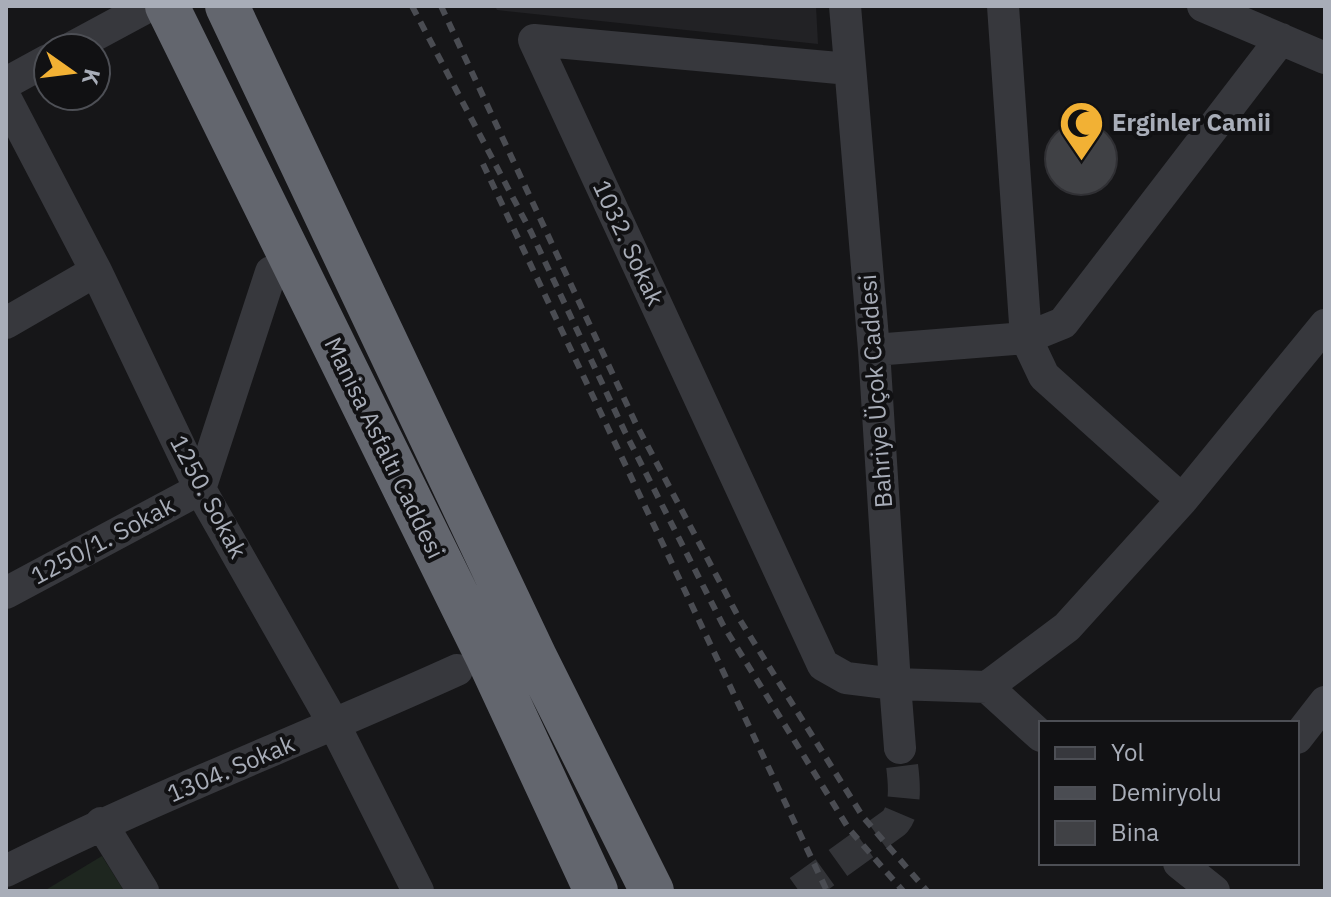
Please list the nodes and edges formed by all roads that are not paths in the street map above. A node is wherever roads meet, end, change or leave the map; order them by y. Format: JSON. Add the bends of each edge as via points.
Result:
{"nodes":[{"id":1,"x":149,"y":6,"type":"edge"},
{"id":2,"x":167,"y":6,"type":"edge"},
{"id":3,"x":227,"y":6,"type":"edge"},
{"id":4,"x":845,"y":6,"type":"edge"},
{"id":5,"x":1003,"y":6,"type":"edge"},
{"id":6,"x":1203,"y":6,"type":"edge"},
{"id":7,"x":101,"y":32,"type":"edge"},
{"id":8,"x":1281,"y":39,"type":"junction"},
{"id":9,"x":1325,"y":58,"type":"edge"},
{"id":10,"x":32,"y":69,"type":"edge"},
{"id":11,"x":849,"y":69,"type":"junction"},
{"id":12,"x":6,"y":83,"type":"edge"},
{"id":13,"x":6,"y":99,"type":"edge"},
{"id":14,"x":96,"y":271,"type":"junction"},
{"id":15,"x":271,"y":272,"type":"dead end"},
{"id":16,"x":6,"y":323,"type":"edge"},
{"id":17,"x":1325,"y":325,"type":"edge"},
{"id":18,"x":1026,"y":338,"type":"junction"},
{"id":19,"x":874,"y":350,"type":"junction"},
{"id":20,"x":200,"y":489,"type":"junction"},
{"id":21,"x":1182,"y":500,"type":"junction"},
{"id":22,"x":6,"y":593,"type":"edge"},
{"id":23,"x":457,"y":670,"type":"dead end"},
{"id":24,"x":895,"y":684,"type":"junction"},
{"id":25,"x":987,"y":687,"type":"junction"},
{"id":26,"x":1325,"y":702,"type":"edge"},
{"id":27,"x":335,"y":726,"type":"junction"},
{"id":28,"x":1039,"y":734,"type":"edge"},
{"id":29,"x":1299,"y":735,"type":"edge"},
{"id":30,"x":900,"y":748,"type":"tunnel mouth"},
{"id":31,"x":101,"y":823,"type":"junction"},
{"id":32,"x":6,"y":871,"type":"edge"},
{"id":33,"x":143,"y":891,"type":"edge"},
{"id":34,"x":418,"y":891,"type":"edge"},
{"id":35,"x":596,"y":891,"type":"edge"},
{"id":36,"x":652,"y":891,"type":"edge"}],
"edges":[{"from":1,"to":7,"type":"street"},
{"from":2,"to":35,"type":"highway","name":"Manisa Asfaltı Caddesi","via":[[487,656]]},
{"from":3,"to":36,"type":"highway","name":"Manisa Asfaltı Caddesi","via":[[535,657]]},
{"from":4,"to":11,"type":"street","name":"Bahriye Üçok Caddesi"},
{"from":5,"to":18,"type":"street"},
{"from":6,"to":8,"type":"street"},
{"from":8,"to":9,"type":"street"},
{"from":8,"to":18,"type":"street","via":[[1063,323]]},
{"from":10,"to":12,"type":"street"},
{"from":11,"to":19,"type":"street","name":"Bahriye Üçok Caddesi"},
{"from":11,"to":24,"type":"street","name":"1032. Sokak","via":[[534,40],[823,665],[846,678]]},
{"from":13,"to":14,"type":"street","name":"1250. Sokak"},
{"from":14,"to":16,"type":"street"},
{"from":14,"to":20,"type":"street","name":"1250. Sokak"},
{"from":15,"to":20,"type":"street"},
{"from":17,"to":21,"type":"street"},
{"from":18,"to":19,"type":"street"},
{"from":18,"to":21,"type":"street","via":[[1044,376]]},
{"from":19,"to":24,"type":"street","name":"Bahriye Üçok Caddesi"},
{"from":20,"to":22,"type":"street","name":"1250/1. Sokak"},
{"from":20,"to":27,"type":"street","name":"1250. Sokak"},
{"from":21,"to":25,"type":"street","via":[[1067,627]]},
{"from":23,"to":27,"type":"street","name":"1304. Sokak"},
{"from":24,"to":25,"type":"street"},
{"from":24,"to":30,"type":"street","name":"Bahriye Üçok Caddesi"},
{"from":25,"to":28,"type":"street"},
{"from":26,"to":29,"type":"street"},
{"from":27,"to":31,"type":"street","name":"1304. Sokak"},
{"from":27,"to":34,"type":"street","name":"1250. Sokak"},
{"from":31,"to":32,"type":"street","name":"1304. Sokak"},
{"from":31,"to":33,"type":"street"}]}
